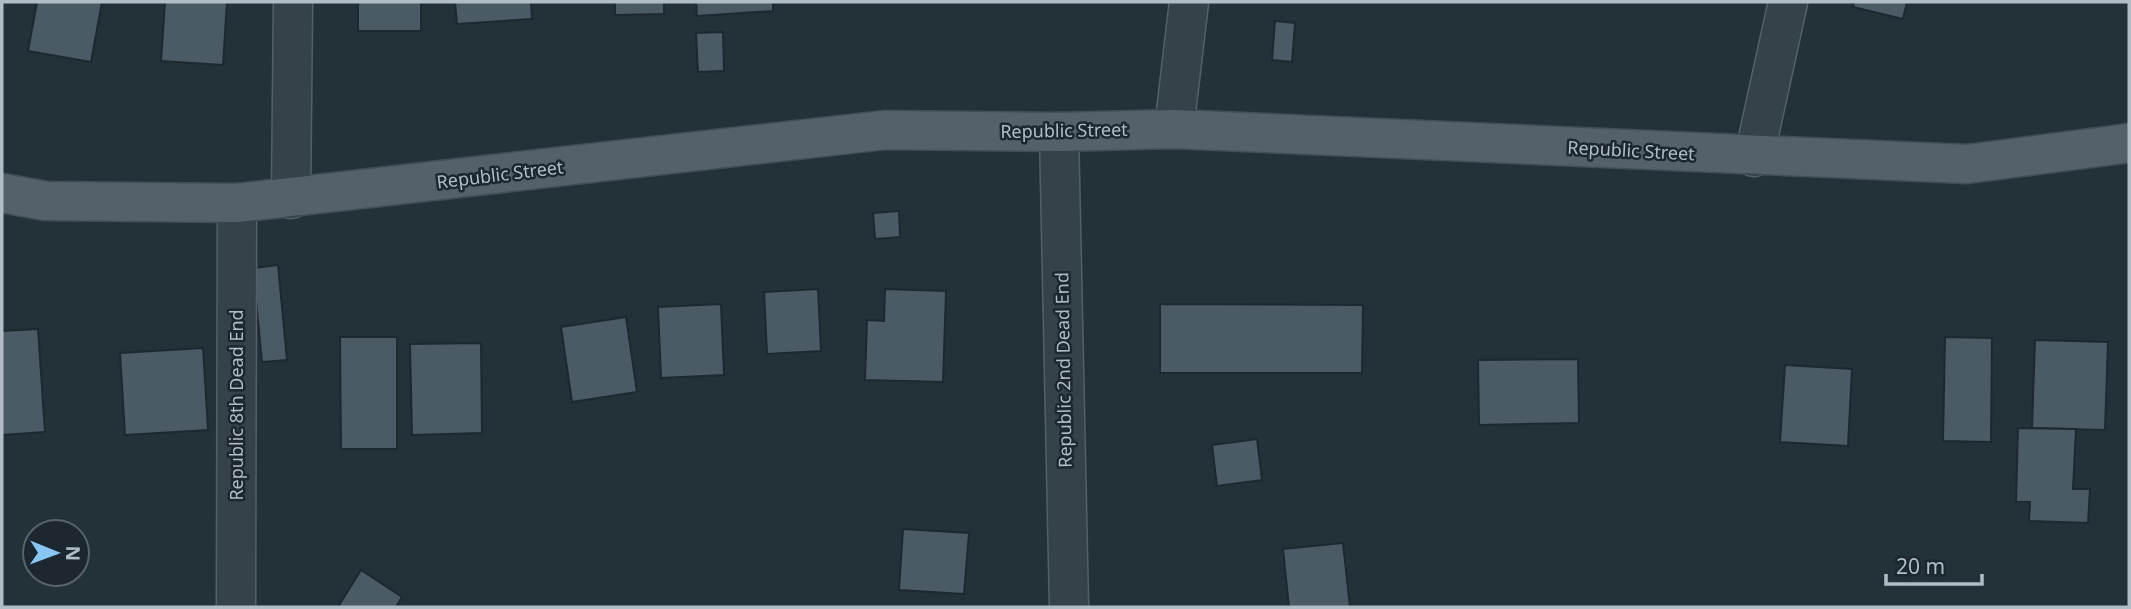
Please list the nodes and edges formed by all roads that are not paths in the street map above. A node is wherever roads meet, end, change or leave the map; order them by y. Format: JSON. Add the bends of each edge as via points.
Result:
{"nodes":[{"id":1,"x":293,"y":2,"type":"edge"},
{"id":2,"x":1189,"y":2,"type":"edge"},
{"id":3,"x":1788,"y":2,"type":"edge"},
{"id":4,"x":1174,"y":129,"type":"junction"},
{"id":5,"x":1059,"y":132,"type":"junction"},
{"id":6,"x":2129,"y":143,"type":"edge"},
{"id":7,"x":1754,"y":156,"type":"junction"},
{"id":8,"x":2,"y":193,"type":"edge"},
{"id":9,"x":291,"y":199,"type":"junction"},
{"id":10,"x":237,"y":204,"type":"junction"},
{"id":11,"x":236,"y":607,"type":"edge"},
{"id":12,"x":1069,"y":607,"type":"edge"}],
"edges":[{"from":1,"to":9,"type":"street"},
{"from":2,"to":4,"type":"street"},
{"from":3,"to":7,"type":"street"},
{"from":4,"to":5,"type":"main road","name":"Republic Street"},
{"from":4,"to":7,"type":"main road","name":"Republic Street"},
{"from":5,"to":9,"type":"main road","name":"Republic Street","via":[[884,130]]},
{"from":5,"to":12,"type":"street","name":"Republic 2nd Dead End"},
{"from":6,"to":7,"type":"main road","name":"Republic Street","via":[[1967,164]]},
{"from":8,"to":10,"type":"main road","name":"Republic Street","via":[[46,201]]},
{"from":9,"to":10,"type":"main road","name":"Republic Street"},
{"from":10,"to":11,"type":"street","name":"Republic 8th Dead End"}]}
